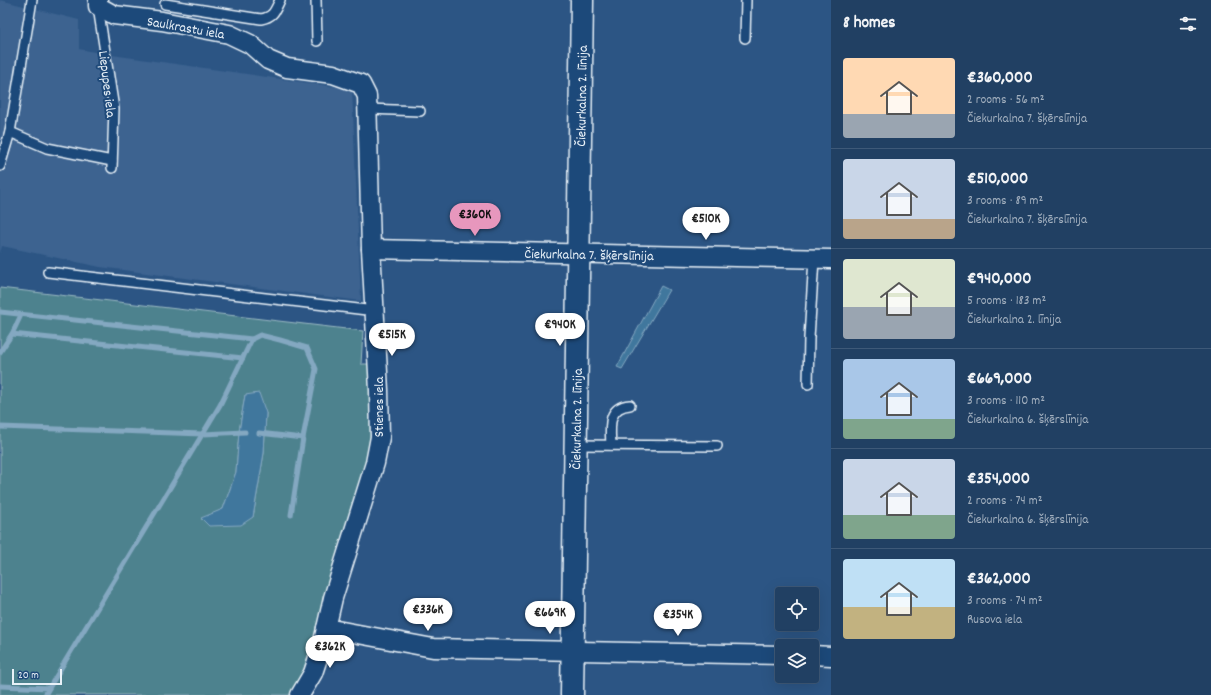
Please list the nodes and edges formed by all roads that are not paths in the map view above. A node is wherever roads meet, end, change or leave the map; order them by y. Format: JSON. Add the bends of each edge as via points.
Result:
{"nodes":[{"id":1,"x":32,"y":0,"type":"edge"},
{"id":2,"x":280,"y":0,"type":"edge"},
{"id":3,"x":316,"y":0,"type":"edge"},
{"id":4,"x":582,"y":0,"type":"edge"},
{"id":5,"x":746,"y":0,"type":"edge"},
{"id":6,"x":165,"y":2,"type":"edge"},
{"id":7,"x":98,"y":3,"type":"edge"},
{"id":8,"x":162,"y":21,"type":"junction"},
{"id":9,"x":745,"y":38,"type":"dead end"},
{"id":10,"x":317,"y":40,"type":"dead end"},
{"id":11,"x":361,"y":84,"type":"joint"},
{"id":12,"x":368,"y":109,"type":"junction"},
{"id":13,"x":420,"y":111,"type":"dead end"},
{"id":14,"x":10,"y":132,"type":"junction"},
{"id":15,"x":0,"y":166,"type":"edge"},
{"id":16,"x":371,"y":249,"type":"junction"},
{"id":17,"x":578,"y":254,"type":"junction"},
{"id":18,"x":822,"y":259,"type":"edge"},
{"id":19,"x":48,"y":272,"type":"dead end"},
{"id":20,"x":375,"y":311,"type":"junction"},
{"id":21,"x":808,"y":384,"type":"dead end"},
{"id":22,"x":630,"y":404,"type":"dead end"},
{"id":23,"x":576,"y":445,"type":"junction"},
{"id":24,"x":611,"y":445,"type":"junction"},
{"id":25,"x":716,"y":446,"type":"dead end"},
{"id":26,"x":326,"y":628,"type":"junction"},
{"id":27,"x":573,"y":650,"type":"junction"},
{"id":28,"x":775,"y":655,"type":"edge"},
{"id":29,"x":819,"y":655,"type":"edge"},
{"id":30,"x":831,"y":656,"type":"edge"},
{"id":31,"x":300,"y":695,"type":"edge"},
{"id":32,"x":572,"y":695,"type":"edge"}],
"edges":[{"from":1,"to":14,"type":"lane"},
{"from":2,"to":6,"type":"lane","via":[[269,18],[262,19]]},
{"from":3,"to":10,"type":"lane"},
{"from":4,"to":17,"type":"street","name":"Čiekurkalna 2. līnija"},
{"from":5,"to":9,"type":"lane"},
{"from":6,"to":8,"type":"lane"},
{"from":7,"to":8,"type":"street","name":"Saulkrastu iela","via":[[114,15]]},
{"from":7,"to":14,"type":"lane","name":"Liepupes iela","via":[[114,109],[112,165],[47,148]]},
{"from":8,"to":11,"type":"street","name":"Saulkrastu iela","via":[[229,34],[250,44],[268,60],[287,68],[332,74]]},
{"from":11,"to":12,"type":"street","name":"Stienes iela","via":[[367,96]]},
{"from":12,"to":13,"type":"lane"},
{"from":12,"to":16,"type":"street","name":"Stienes iela"},
{"from":14,"to":15,"type":"lane"},
{"from":16,"to":17,"type":"street","name":"Čiekurkalna 7. šķērslīnija"},
{"from":16,"to":20,"type":"street","name":"Stienes iela"},
{"from":17,"to":18,"type":"street","name":"Čiekurkalna 7. šķērslīnija"},
{"from":17,"to":23,"type":"street","name":"Čiekurkalna 2. līnija"},
{"from":18,"to":21,"type":"lane","via":[[809,338]]},
{"from":19,"to":20,"type":"lane"},
{"from":20,"to":26,"type":"street","name":"Stienes iela","via":[[380,437],[375,464]]},
{"from":22,"to":24,"type":"lane","via":[[620,407],[613,415],[610,424]]},
{"from":23,"to":24,"type":"lane"},
{"from":23,"to":27,"type":"street","name":"Čiekurkalna 2. līnija"},
{"from":24,"to":25,"type":"lane"},
{"from":26,"to":27,"type":"street","via":[[424,647]]},
{"from":26,"to":31,"type":"street","name":"Stienes iela","via":[[313,673]]},
{"from":27,"to":28,"type":"street"},
{"from":27,"to":32,"type":"street","name":"Čiekurkalna 2. līnija"},
{"from":29,"to":30,"type":"street"}]}
